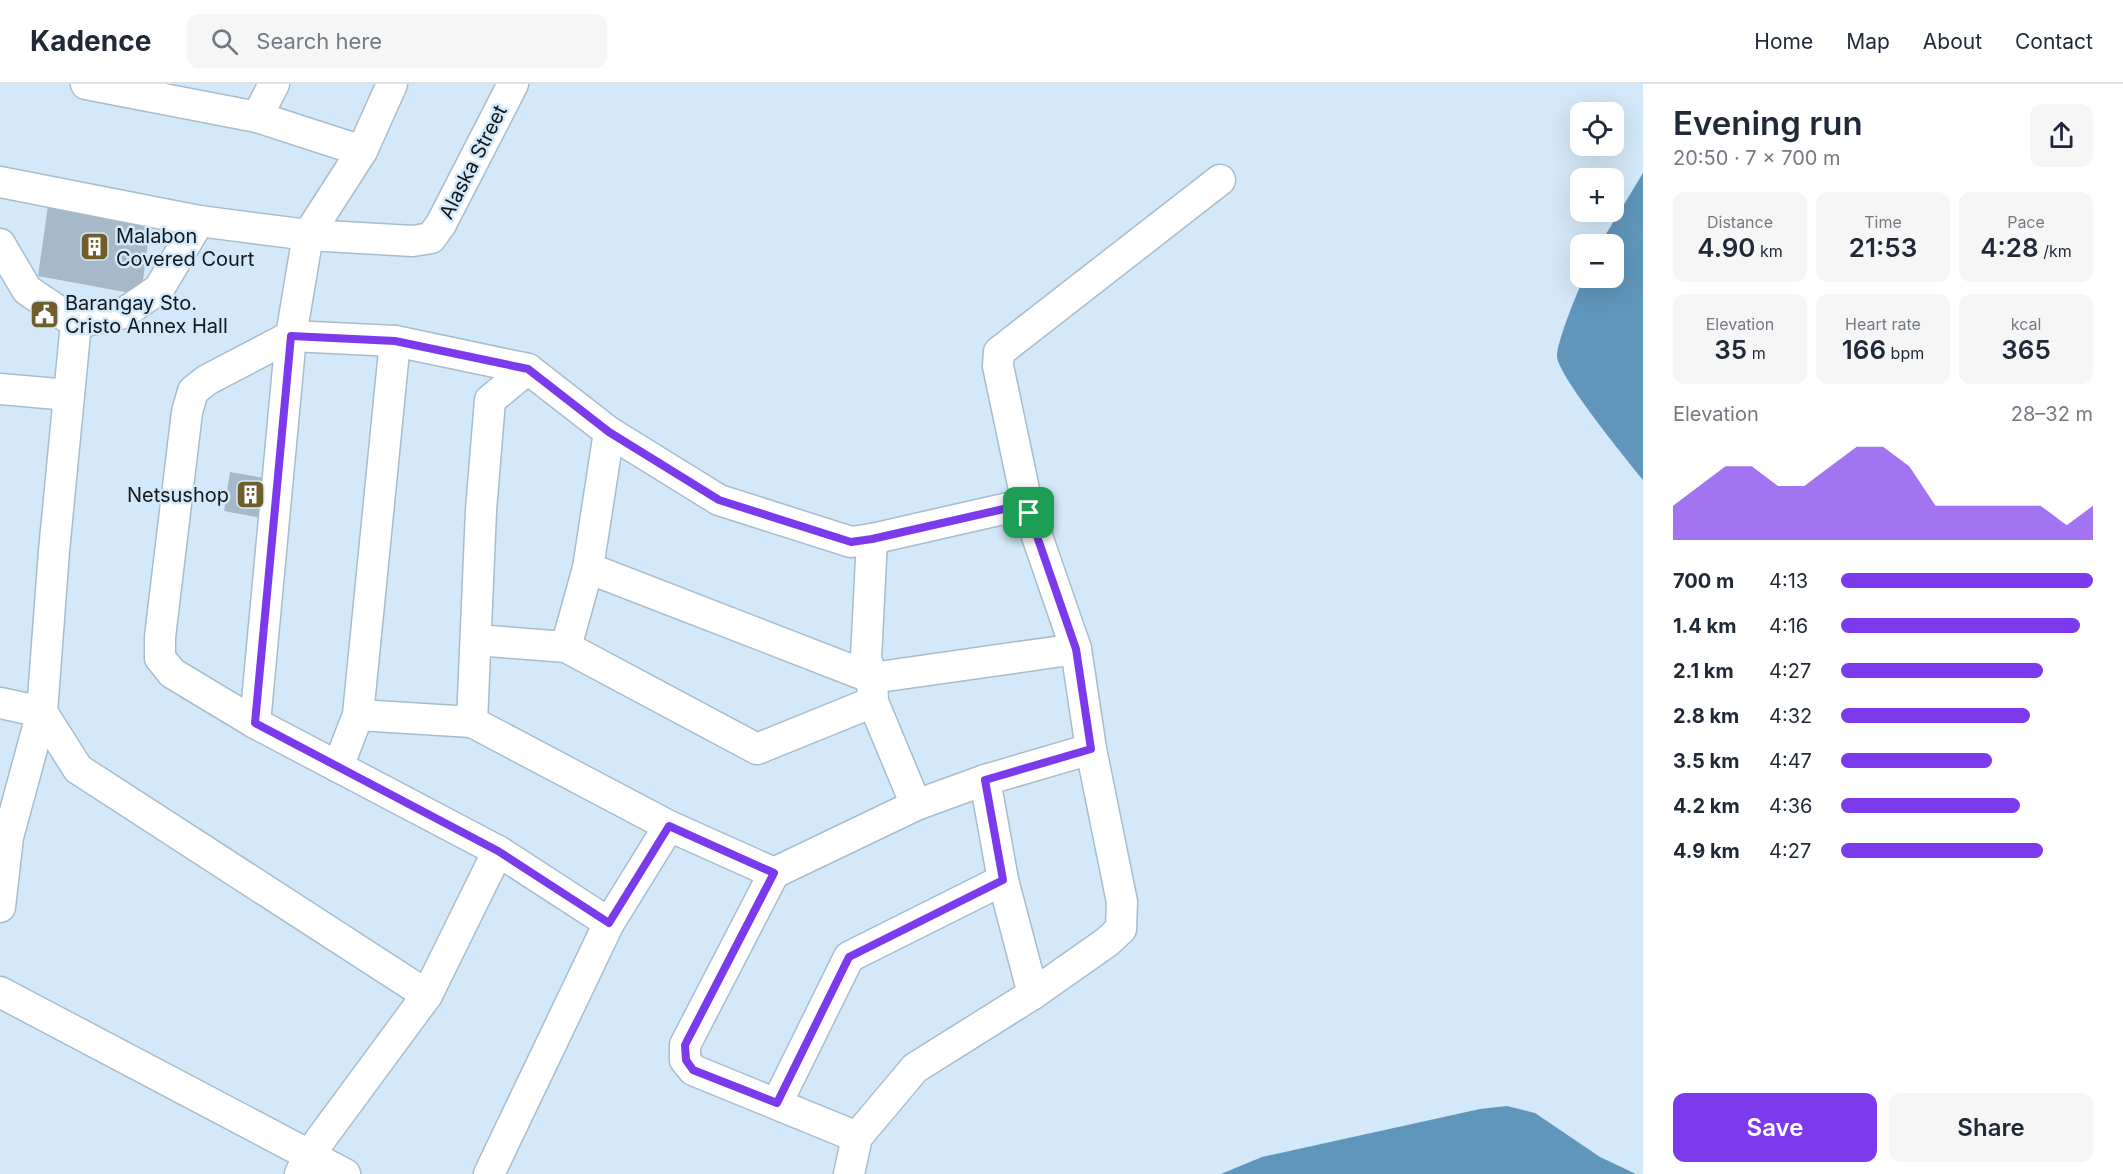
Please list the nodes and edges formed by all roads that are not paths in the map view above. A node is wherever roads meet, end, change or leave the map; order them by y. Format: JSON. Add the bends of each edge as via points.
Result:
{"nodes":[{"id":1,"x":86,"y":84,"type":"edge"},
{"id":2,"x":274,"y":84,"type":"edge"},
{"id":3,"x":392,"y":84,"type":"edge"},
{"id":4,"x":513,"y":84,"type":"edge"},
{"id":5,"x":257,"y":117,"type":"junction"},
{"id":6,"x":362,"y":151,"type":"junction"},
{"id":7,"x":1220,"y":180,"type":"dead end"},
{"id":8,"x":0,"y":182,"type":"edge"},
{"id":9,"x":199,"y":221,"type":"junction"},
{"id":10,"x":308,"y":235,"type":"junction"},
{"id":11,"x":0,"y":244,"type":"edge"},
{"id":12,"x":76,"y":323,"type":"junction"},
{"id":13,"x":291,"y":336,"type":"junction"},
{"id":14,"x":395,"y":341,"type":"junction"},
{"id":15,"x":528,"y":369,"type":"junction"},
{"id":16,"x":0,"y":389,"type":"edge"},
{"id":17,"x":69,"y":395,"type":"junction"},
{"id":18,"x":609,"y":432,"type":"junction"},
{"id":19,"x":1029,"y":513,"type":"junction"},
{"id":20,"x":872,"y":539,"type":"junction"},
{"id":21,"x":588,"y":568,"type":"junction"},
{"id":22,"x":476,"y":640,"type":"junction"},
{"id":23,"x":566,"y":647,"type":"junction"},
{"id":24,"x":1076,"y":649,"type":"junction"},
{"id":25,"x":872,"y":690,"type":"junction"},
{"id":26,"x":0,"y":703,"type":"edge"},
{"id":27,"x":42,"y":712,"type":"junction"},
{"id":28,"x":358,"y":715,"type":"junction"},
{"id":29,"x":472,"y":722,"type":"junction"},
{"id":30,"x":255,"y":723,"type":"junction"},
{"id":31,"x":1091,"y":749,"type":"junction"},
{"id":32,"x":338,"y":767,"type":"junction"},
{"id":33,"x":985,"y":780,"type":"junction"},
{"id":34,"x":916,"y":805,"type":"junction"},
{"id":35,"x":669,"y":826,"type":"junction"},
{"id":36,"x":498,"y":851,"type":"junction"},
{"id":37,"x":774,"y":873,"type":"junction"},
{"id":38,"x":1003,"y":880,"type":"junction"},
{"id":39,"x":0,"y":907,"type":"edge"},
{"id":40,"x":609,"y":923,"type":"junction"},
{"id":41,"x":0,"y":992,"type":"edge"},
{"id":42,"x":1033,"y":994,"type":"junction"},
{"id":43,"x":427,"y":995,"type":"junction"},
{"id":44,"x":777,"y":1103,"type":"junction"},
{"id":45,"x":857,"y":1137,"type":"junction"},
{"id":46,"x":304,"y":1164,"type":"edge"},
{"id":47,"x":345,"y":1174,"type":"edge"},
{"id":48,"x":489,"y":1174,"type":"edge"},
{"id":49,"x":849,"y":1174,"type":"edge"}],
"edges":[{"from":1,"to":5,"type":"street"},
{"from":2,"to":5,"type":"street"},
{"from":3,"to":6,"type":"street"},
{"from":4,"to":10,"type":"street","name":"Alaska Street","via":[[441,224],[430,238],[413,241]]},
{"from":5,"to":6,"type":"street"},
{"from":6,"to":10,"type":"street"},
{"from":7,"to":19,"type":"street","via":[[999,352],[998,366]]},
{"from":8,"to":9,"type":"street"},
{"from":9,"to":10,"type":"street"},
{"from":9,"to":12,"type":"street","via":[[159,290],[124,313]]},
{"from":10,"to":13,"type":"street"},
{"from":11,"to":12,"type":"street","via":[[27,290]]},
{"from":12,"to":17,"type":"street"},
{"from":13,"to":14,"type":"street"},
{"from":13,"to":30,"type":"street"},
{"from":13,"to":30,"type":"street","via":[[193,391],[187,412],[160,637],[160,658],[172,673]]},
{"from":14,"to":15,"type":"street"},
{"from":14,"to":28,"type":"street"},
{"from":15,"to":18,"type":"street"},
{"from":15,"to":22,"type":"street","via":[[490,400]]},
{"from":16,"to":17,"type":"street"},
{"from":17,"to":27,"type":"street"},
{"from":18,"to":20,"type":"street","via":[[719,500],[851,542]]},
{"from":18,"to":21,"type":"street"},
{"from":19,"to":20,"type":"street","via":[[1008,508]]},
{"from":19,"to":24,"type":"street"},
{"from":20,"to":25,"type":"street","via":[[866,658]]},
{"from":21,"to":23,"type":"street"},
{"from":21,"to":25,"type":"street"},
{"from":22,"to":23,"type":"street"},
{"from":22,"to":29,"type":"street"},
{"from":23,"to":25,"type":"street","via":[[757,749]]},
{"from":24,"to":25,"type":"street"},
{"from":24,"to":31,"type":"street"},
{"from":25,"to":34,"type":"street"},
{"from":26,"to":27,"type":"street"},
{"from":27,"to":39,"type":"street","via":[[8,837]]},
{"from":27,"to":43,"type":"street","via":[[78,769]]},
{"from":28,"to":29,"type":"street"},
{"from":28,"to":32,"type":"street"},
{"from":29,"to":35,"type":"street"},
{"from":30,"to":32,"type":"street"},
{"from":31,"to":33,"type":"street"},
{"from":31,"to":42,"type":"street","via":[[1122,903],[1122,929]]},
{"from":32,"to":36,"type":"street"},
{"from":33,"to":34,"type":"street"},
{"from":33,"to":38,"type":"street"},
{"from":34,"to":37,"type":"street"},
{"from":35,"to":37,"type":"street"},
{"from":35,"to":40,"type":"street"},
{"from":36,"to":40,"type":"street"},
{"from":36,"to":43,"type":"street"},
{"from":37,"to":44,"type":"street","via":[[685,1045],[686,1060],[693,1070]]},
{"from":38,"to":42,"type":"street"},
{"from":38,"to":44,"type":"street","via":[[849,957]]},
{"from":40,"to":48,"type":"street"},
{"from":41,"to":46,"type":"street"},
{"from":42,"to":45,"type":"street","via":[[915,1068]]},
{"from":43,"to":46,"type":"street"},
{"from":44,"to":45,"type":"street"},
{"from":45,"to":49,"type":"street"},
{"from":46,"to":47,"type":"street"}]}
